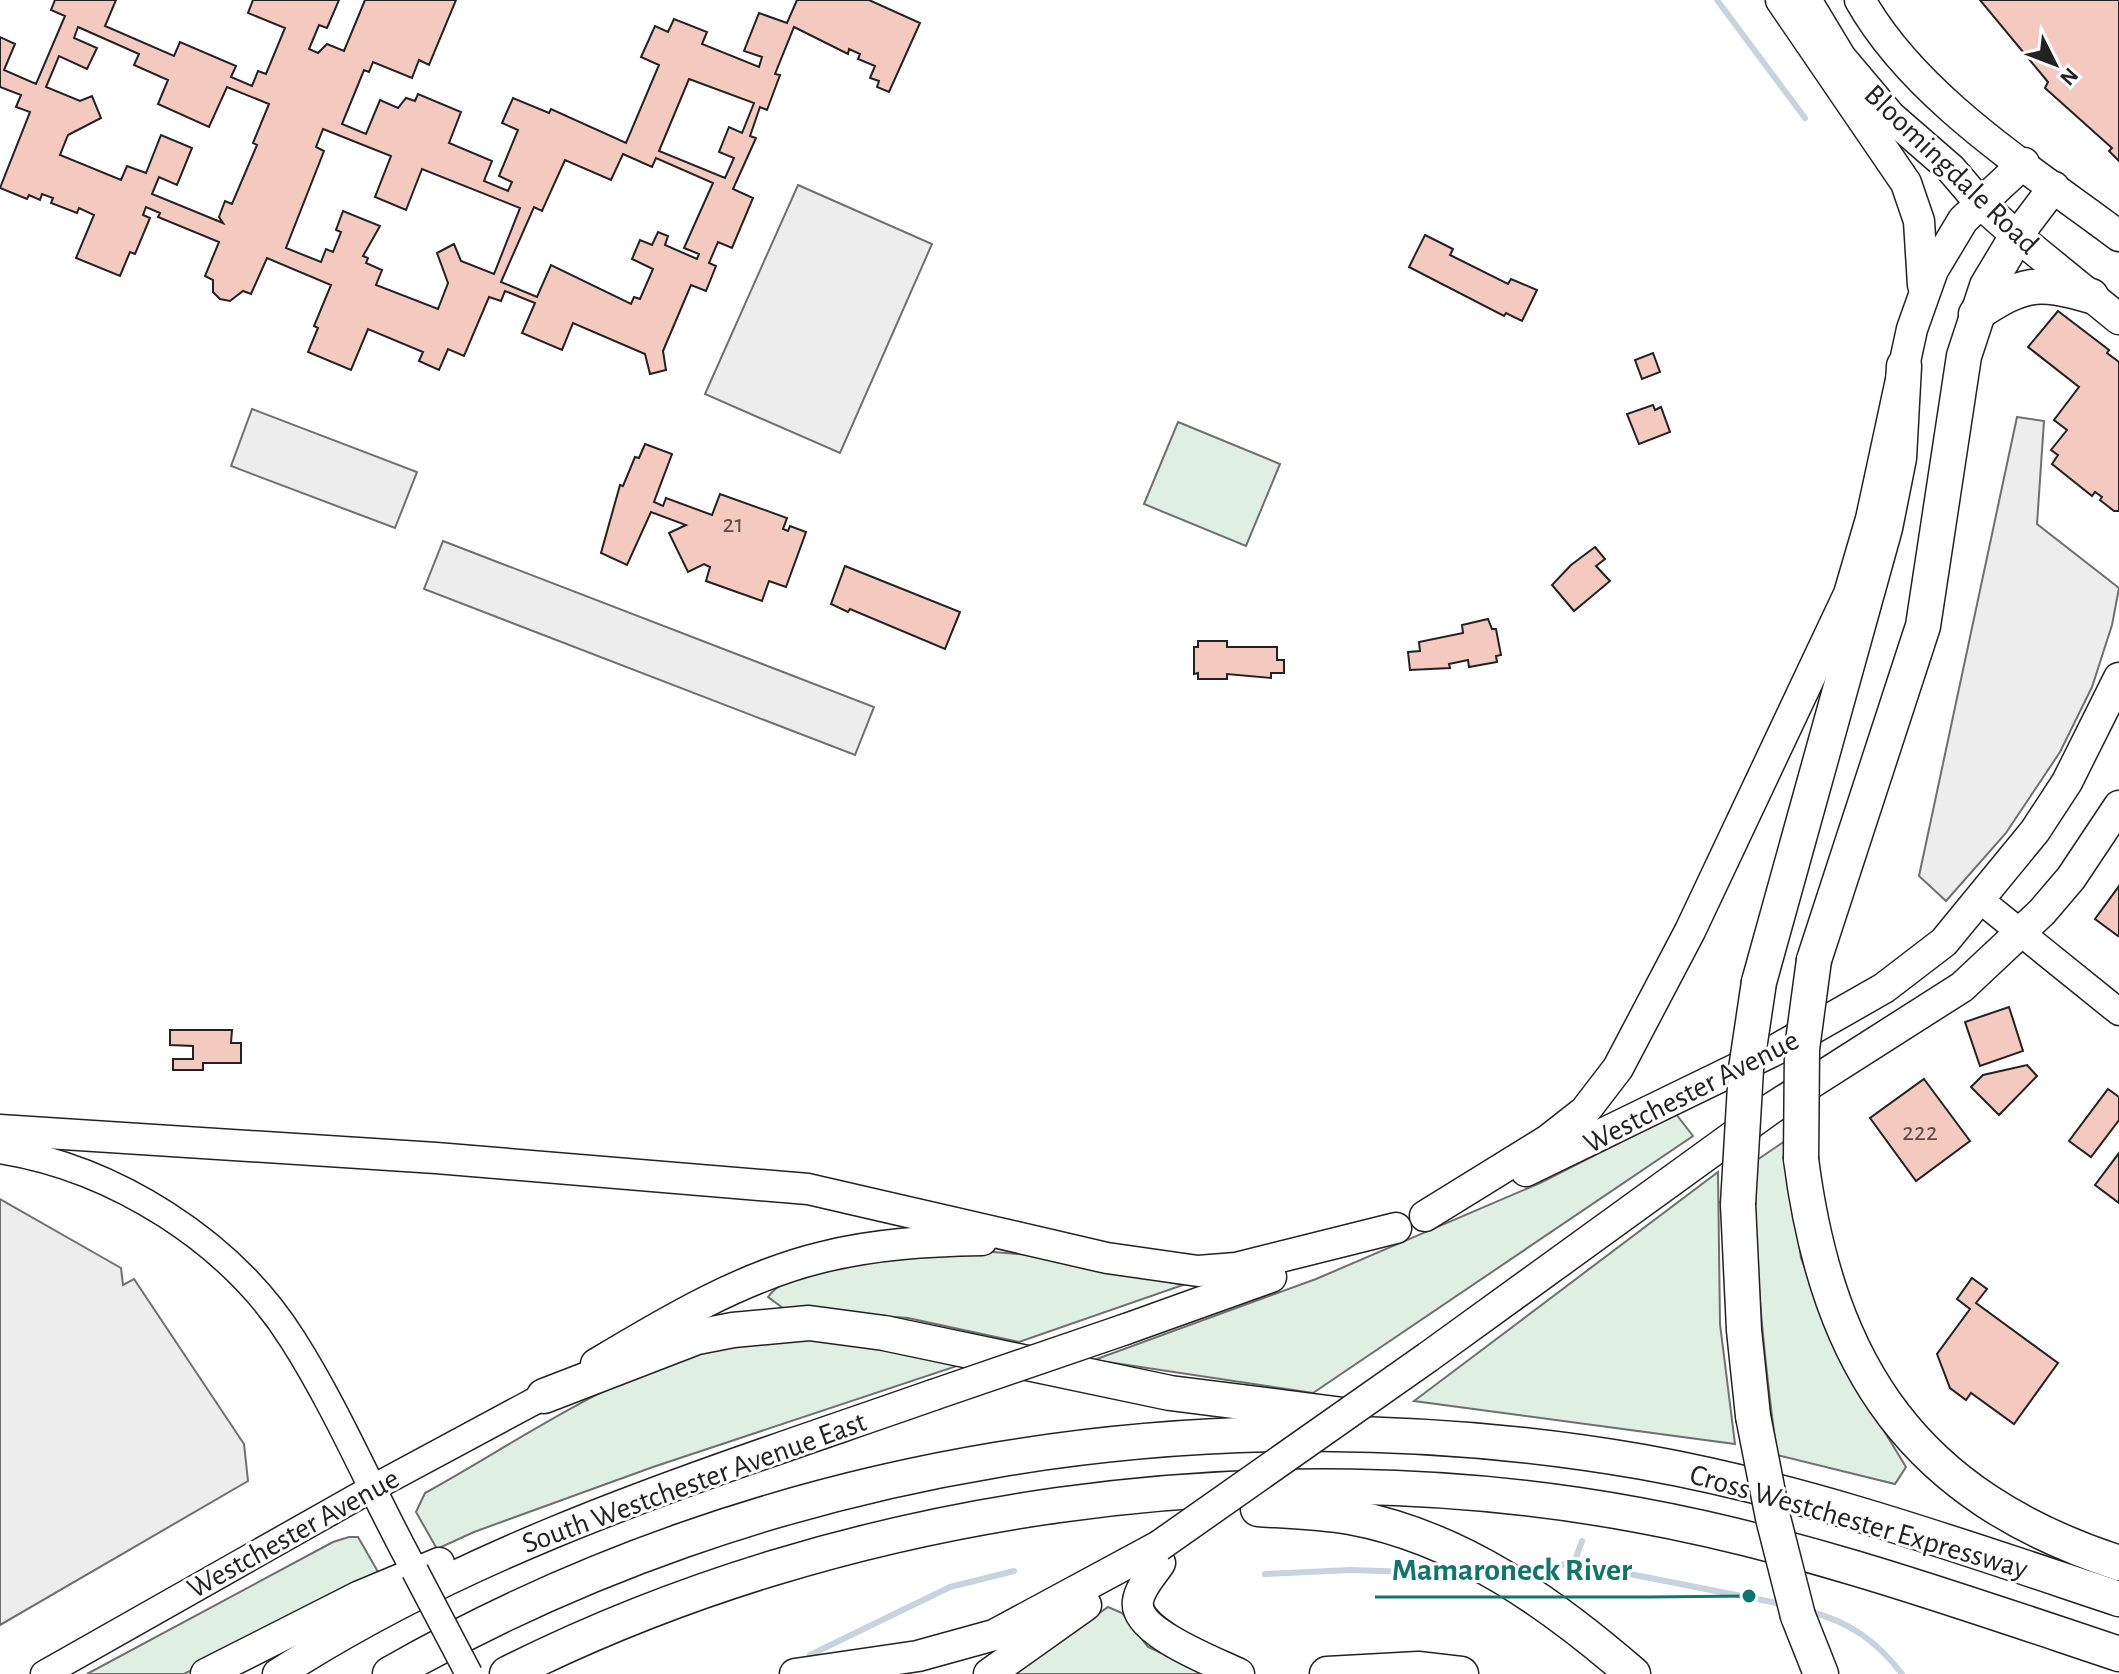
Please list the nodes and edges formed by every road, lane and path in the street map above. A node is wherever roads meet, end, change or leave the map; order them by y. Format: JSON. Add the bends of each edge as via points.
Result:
{"nodes":[{"id":1,"x":1781,"y":0,"type":"edge"},
{"id":2,"x":1806,"y":0,"type":"edge"},
{"id":3,"x":1860,"y":0,"type":"edge"},
{"id":4,"x":2024,"y":163,"type":"junction"},
{"id":5,"x":2054,"y":187,"type":"junction"},
{"id":6,"x":1981,"y":204,"type":"junction"},
{"id":7,"x":2017,"y":236,"type":"junction"},
{"id":8,"x":2119,"y":236,"type":"edge"},
{"id":9,"x":2091,"y":296,"type":"junction"},
{"id":10,"x":1920,"y":301,"type":"junction"},
{"id":11,"x":1976,"y":314,"type":"junction"},
{"id":12,"x":2119,"y":319,"type":"edge"},
{"id":13,"x":1904,"y":366,"type":"junction"},
{"id":14,"x":2119,"y":678,"type":"edge"},
{"id":15,"x":2119,"y":806,"type":"edge"},
{"id":16,"x":1979,"y":899,"type":"junction"},
{"id":17,"x":2023,"y":933,"type":"junction"},
{"id":18,"x":2119,"y":1012,"type":"edge"},
{"id":19,"x":0,"y":1130,"type":"edge"},
{"id":20,"x":0,"y":1150,"type":"edge"},
{"id":21,"x":1425,"y":1216,"type":"junction"},
{"id":22,"x":1396,"y":1228,"type":"junction"},
{"id":23,"x":1020,"y":1239,"type":"junction"},
{"id":24,"x":1126,"y":1329,"type":"joint"},
{"id":25,"x":544,"y":1396,"type":"junction"},
{"id":26,"x":1491,"y":1442,"type":"junction"},
{"id":27,"x":371,"y":1489,"type":"junction"},
{"id":28,"x":613,"y":1507,"type":"junction"},
{"id":29,"x":1016,"y":1512,"type":"junction"},
{"id":30,"x":1148,"y":1558,"type":"junction"},
{"id":31,"x":2119,"y":1563,"type":"edge"},
{"id":32,"x":2119,"y":1599,"type":"edge"},
{"id":33,"x":2119,"y":1654,"type":"edge"},
{"id":34,"x":44,"y":1674,"type":"edge"},
{"id":35,"x":206,"y":1674,"type":"edge"},
{"id":36,"x":278,"y":1674,"type":"edge"},
{"id":37,"x":390,"y":1674,"type":"edge"},
{"id":38,"x":469,"y":1674,"type":"edge"},
{"id":39,"x":507,"y":1674,"type":"edge"},
{"id":40,"x":795,"y":1674,"type":"edge"},
{"id":41,"x":989,"y":1674,"type":"edge"},
{"id":42,"x":1239,"y":1674,"type":"edge"},
{"id":43,"x":1327,"y":1674,"type":"edge"},
{"id":44,"x":1461,"y":1674,"type":"edge"},
{"id":45,"x":1633,"y":1674,"type":"edge"},
{"id":46,"x":1821,"y":1674,"type":"edge"}],
"edges":[{"from":1,"to":10,"type":"main road","via":[[1906,183],[1919,221]]},
{"from":2,"to":6,"type":"main road","name":"Bloomingdale Road","via":[[1867,90]]},
{"from":3,"to":4,"type":"main road","name":"Bloomingdale Road","via":[[1886,41],[1926,86]]},
{"from":4,"to":5,"type":"main road","name":"Bloomingdale Road"},
{"from":4,"to":6,"type":"main road"},
{"from":5,"to":7,"type":"main road"},
{"from":5,"to":8,"type":"main road","name":"Bloomingdale Road"},
{"from":6,"to":7,"type":"main road","name":"Bloomingdale Road"},
{"from":6,"to":10,"type":"main road","via":[[1952,233]]},
{"from":7,"to":9,"type":"main road","name":"Bloomingdale Road"},
{"from":7,"to":11,"type":"highway"},
{"from":9,"to":11,"type":"highway","via":[[2031,284]]},
{"from":9,"to":12,"type":"main road","name":"Bloomingdale Road"},
{"from":10,"to":13,"type":"main road"},
{"from":11,"to":31,"type":"highway","bridge":true,"via":[[1957,394],[1923,626],[1814,960],[1802,1049],[1801,1159],[1824,1282],[1853,1351],[1894,1414],[1948,1474],[1983,1500],[2070,1547]]},
{"from":13,"to":21,"type":"main road","via":[[1849,594],[1690,931],[1618,1068],[1585,1111],[1548,1140]]},
{"from":13,"to":46,"type":"highway","bridge":true,"via":[[1899,458],[1885,528],[1759,982],[1746,1069],[1738,1204],[1753,1416],[1798,1616]]},
{"from":14,"to":16,"type":"main road","name":"Westchester Avenue","via":[[2067,782]]},
{"from":15,"to":17,"type":"main road","name":"Westchester Avenue","via":[[2071,878]]},
{"from":16,"to":17,"type":"main road"},
{"from":16,"to":21,"type":"main road","name":"Westchester Avenue","via":[[1944,942],[1839,1015],[1663,1107]]},
{"from":17,"to":18,"type":"main road"},
{"from":17,"to":30,"type":"main road","name":"Westchester Avenue","bridge":true,"via":[[1962,987],[1772,1108]]},
{"from":19,"to":23,"type":"main road","via":[[808,1189]]},
{"from":20,"to":27,"type":"main road","via":[[52,1162],[123,1190],[217,1254],[292,1338]]},
{"from":21,"to":22,"type":"main road","name":"Westchester Avenue"},
{"from":22,"to":23,"type":"main road","via":[[1236,1268],[1198,1271],[1153,1267]]},
{"from":22,"to":24,"type":"main road","name":"Westchester Avenue"},
{"from":23,"to":25,"type":"main road","via":[[906,1243],[821,1257],[780,1270],[669,1322]]},
{"from":24,"to":28,"type":"main road","name":"South Westchester Avenue East","bridge":true},
{"from":25,"to":26,"type":"highway","via":[[697,1337],[809,1323],[884,1333],[1170,1393],[1350,1416]]},
{"from":25,"to":27,"type":"main road","name":"Westchester Avenue"},
{"from":26,"to":32,"type":"highway","name":"Cross Westchester Expressway","via":[[1644,1463],[1780,1492]]},
{"from":26,"to":37,"type":"highway","name":"Cross Westchester Expressway","via":[[1359,1432],[1239,1435],[1086,1446],[932,1472],[783,1509],[637,1558],[498,1618]]},
{"from":27,"to":34,"type":"main road","name":"Westchester Avenue"},
{"from":27,"to":38,"type":"main road","bridge":true},
{"from":28,"to":35,"type":"main road","via":[[473,1549],[360,1596]]},
{"from":28,"to":36,"type":"main road","name":"South Westchester Avenue East","via":[[484,1561]]},
{"from":29,"to":33,"type":"highway","name":"Cross Westchester Expressway","via":[[1164,1494],[1340,1487],[1564,1503],[1816,1555]]},
{"from":29,"to":39,"type":"highway","name":"Cross Westchester Expressway","via":[[870,1542],[741,1579],[656,1609]]},
{"from":29,"to":45,"type":"highway","via":[[1259,1509],[1352,1518],[1408,1533],[1474,1561],[1527,1591]]},
{"from":30,"to":40,"type":"main road","via":[[959,1647]]},
{"from":30,"to":41,"type":"main road"},
{"from":30,"to":42,"type":"main road","via":[[1139,1614],[1159,1634]]},
{"from":43,"to":44,"type":"highway","via":[[1418,1669]]}]}
